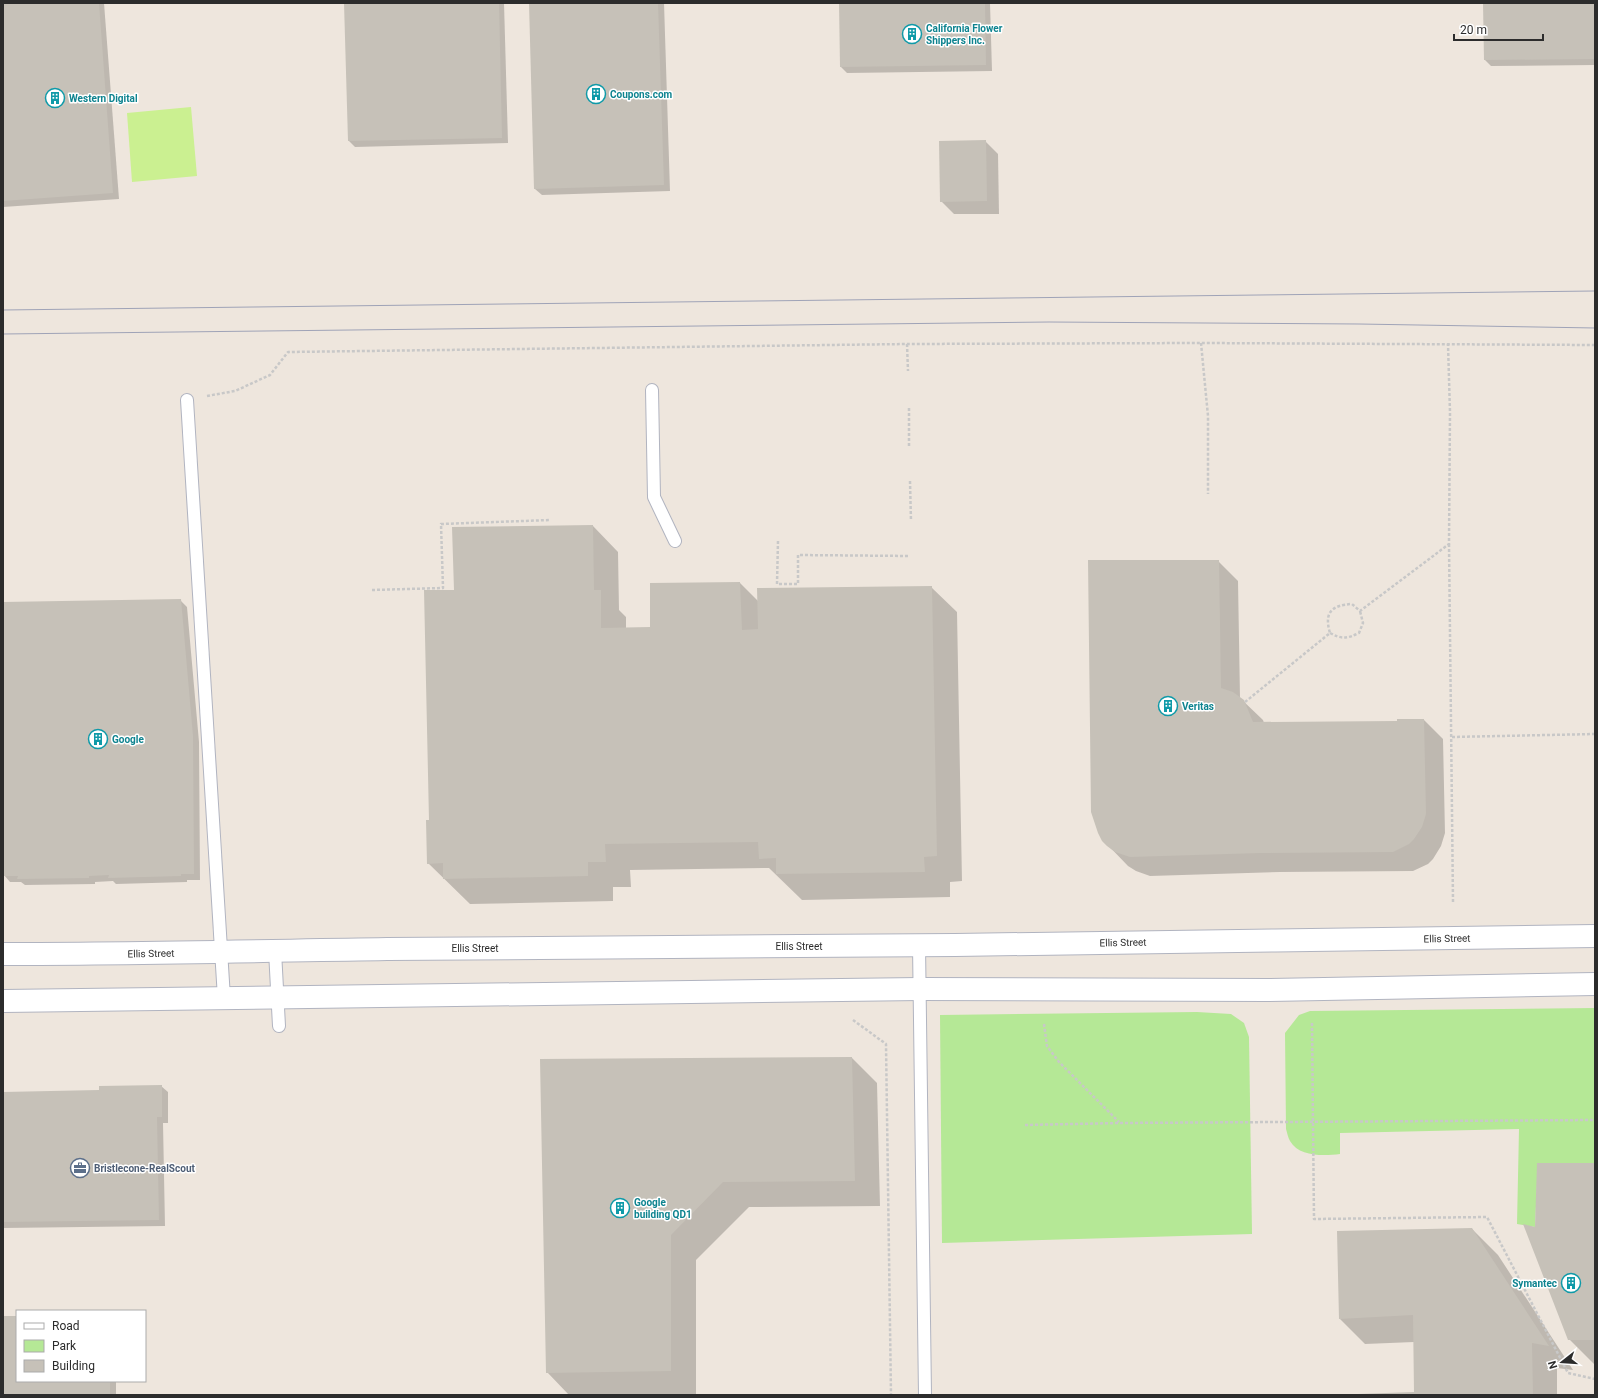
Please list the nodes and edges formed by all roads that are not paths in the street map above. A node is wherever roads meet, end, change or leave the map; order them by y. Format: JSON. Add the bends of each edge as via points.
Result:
{"nodes":[{"id":1,"x":652,"y":390,"type":"dead end"},
{"id":2,"x":187,"y":400,"type":"road end"},
{"id":3,"x":675,"y":542,"type":"dead end"},
{"id":4,"x":1595,"y":936,"type":"edge"},
{"id":5,"x":919,"y":945,"type":"junction"},
{"id":6,"x":221,"y":951,"type":"junction"},
{"id":7,"x":275,"y":951,"type":"junction"},
{"id":8,"x":3,"y":954,"type":"edge"},
{"id":9,"x":1595,"y":984,"type":"edge"},
{"id":10,"x":920,"y":989,"type":"junction"},
{"id":11,"x":224,"y":998,"type":"junction"},
{"id":12,"x":278,"y":998,"type":"junction"},
{"id":13,"x":3,"y":1001,"type":"edge"},
{"id":14,"x":279,"y":1026,"type":"dead end"},
{"id":15,"x":926,"y":1395,"type":"edge"}],
"edges":[{"from":1,"to":3,"type":"lane","via":[[654,497]]},
{"from":2,"to":6,"type":"lane"},
{"from":4,"to":5,"type":"main road","name":"Ellis Street"},
{"from":5,"to":7,"type":"main road","name":"Ellis Street"},
{"from":5,"to":10,"type":"lane"},
{"from":6,"to":7,"type":"main road","name":"Ellis Street"},
{"from":6,"to":8,"type":"main road","name":"Ellis Street"},
{"from":6,"to":11,"type":"lane"},
{"from":7,"to":12,"type":"lane"},
{"from":9,"to":10,"type":"main road","via":[[1269,990]]},
{"from":10,"to":12,"type":"main road"},
{"from":10,"to":15,"type":"lane"},
{"from":11,"to":12,"type":"main road"},
{"from":11,"to":13,"type":"main road"},
{"from":12,"to":14,"type":"lane"}]}
